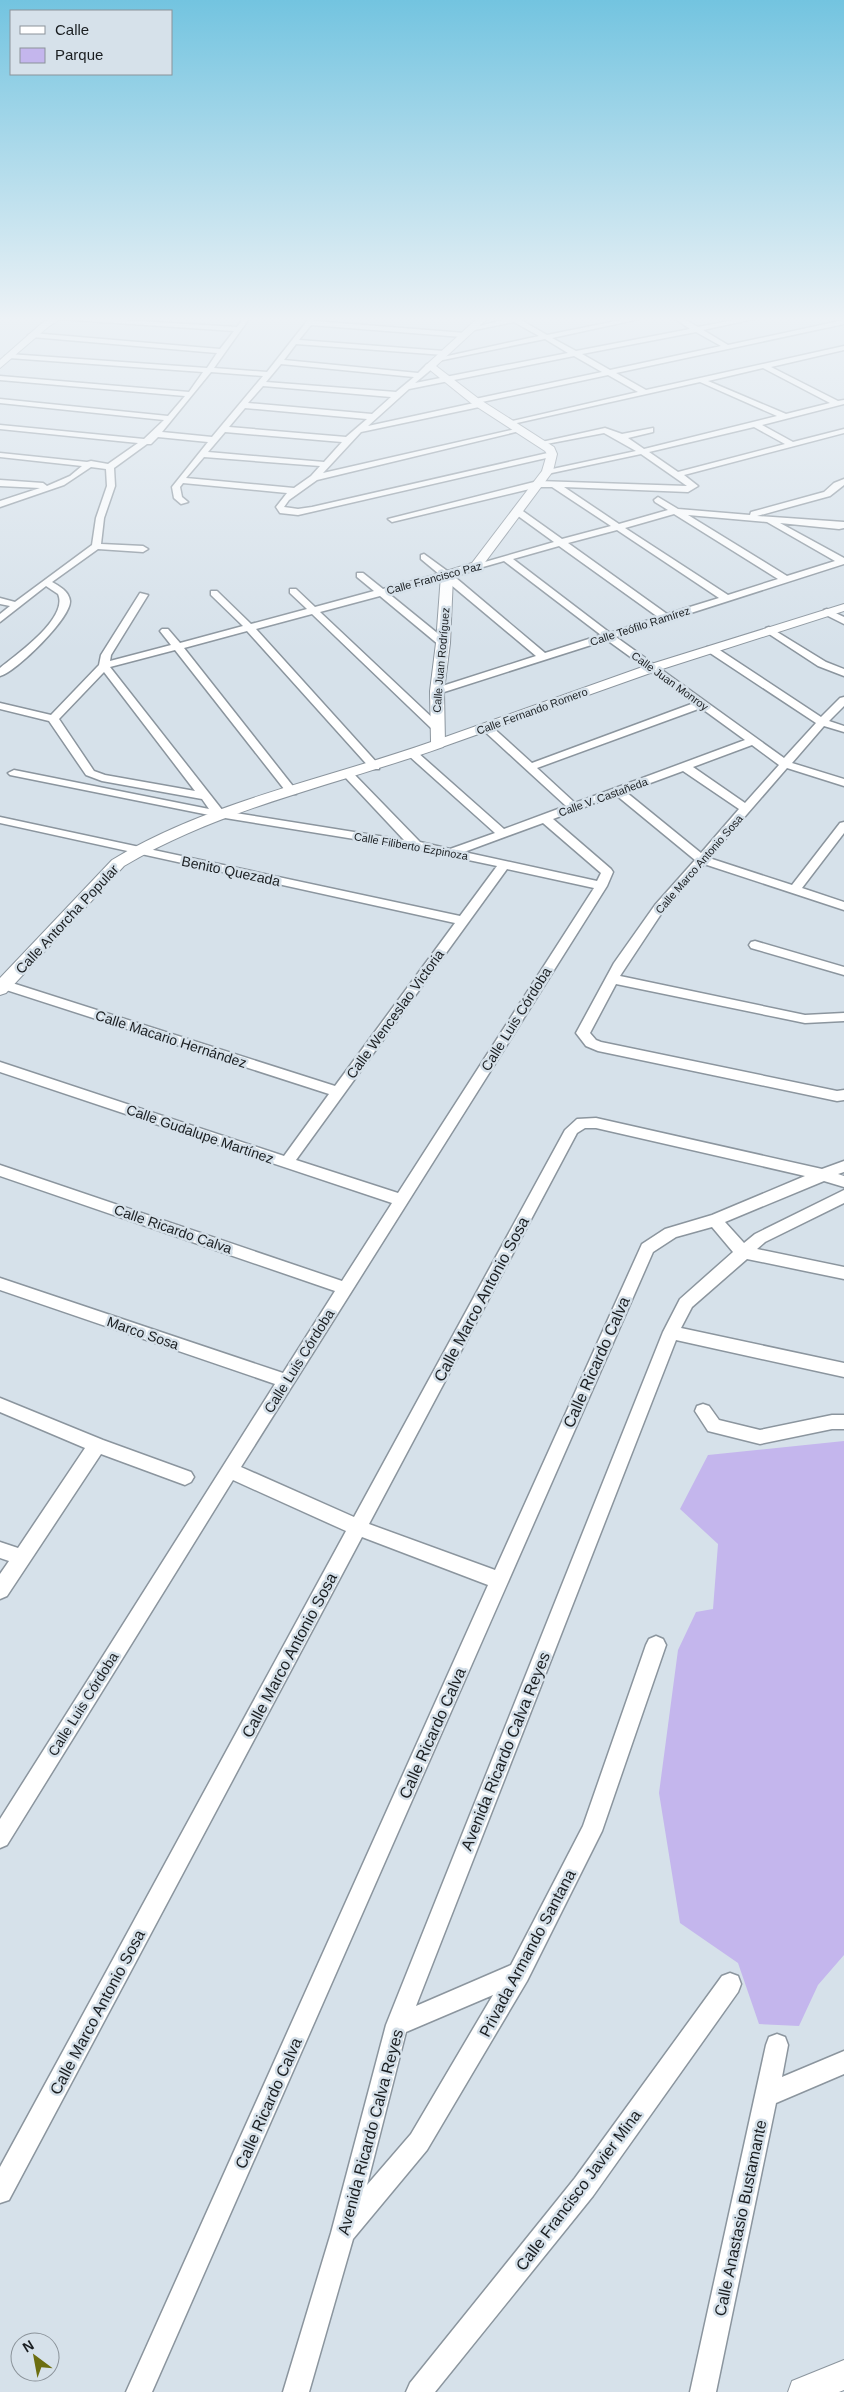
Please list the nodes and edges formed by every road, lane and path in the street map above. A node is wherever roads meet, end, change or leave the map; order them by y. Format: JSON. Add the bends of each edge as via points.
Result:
{"nodes":[{"id":1,"x":6,"y":428,"type":"edge"},
{"id":2,"x":161,"y":428,"type":"edge"},
{"id":3,"x":364,"y":428,"type":"edge"},
{"id":4,"x":371,"y":428,"type":"edge"},
{"id":5,"x":516,"y":428,"type":"edge"},
{"id":6,"x":735,"y":428,"type":"edge"},
{"id":7,"x":761,"y":428,"type":"edge"},
{"id":8,"x":223,"y":429,"type":"joint"},
{"id":9,"x":361,"y":430,"type":"junction"},
{"id":10,"x":520,"y":430,"type":"junction"},
{"id":11,"x":650,"y":430,"type":"dead end"},
{"id":12,"x":844,"y":431,"type":"edge"},
{"id":13,"x":156,"y":434,"type":"junction"},
{"id":14,"x":621,"y":437,"type":"junction"},
{"id":15,"x":214,"y":440,"type":"junction"},
{"id":16,"x":348,"y":440,"type":"junction"},
{"id":17,"x":148,"y":442,"type":"junction"},
{"id":18,"x":791,"y":444,"type":"junction"},
{"id":19,"x":548,"y":449,"type":"junction"},
{"id":20,"x":641,"y":452,"type":"junction"},
{"id":21,"x":201,"y":454,"type":"junction"},
{"id":22,"x":0,"y":455,"type":"edge"},
{"id":23,"x":91,"y":463,"type":"junction"},
{"id":24,"x":324,"y":464,"type":"junction"},
{"id":25,"x":110,"y":467,"type":"junction"},
{"id":26,"x":547,"y":471,"type":"junction"},
{"id":27,"x":676,"y":475,"type":"junction"},
{"id":28,"x":314,"y":478,"type":"junction"},
{"id":29,"x":180,"y":480,"type":"junction"},
{"id":30,"x":844,"y":482,"type":"edge"},
{"id":31,"x":0,"y":483,"type":"edge"},
{"id":32,"x":62,"y":483,"type":"junction"},
{"id":33,"x":538,"y":484,"type":"junction"},
{"id":34,"x":552,"y":484,"type":"junction"},
{"id":35,"x":50,"y":487,"type":"junction"},
{"id":36,"x":294,"y":491,"type":"junction"},
{"id":37,"x":658,"y":500,"type":"dead end"},
{"id":38,"x":184,"y":502,"type":"dead end"},
{"id":39,"x":0,"y":506,"type":"edge"},
{"id":40,"x":518,"y":511,"type":"junction"},
{"id":41,"x":675,"y":512,"type":"junction"},
{"id":42,"x":745,"y":516,"type":"junction"},
{"id":43,"x":765,"y":518,"type":"junction"},
{"id":44,"x":392,"y":519,"type":"dead end"},
{"id":45,"x":620,"y":526,"type":"junction"},
{"id":46,"x":842,"y":527,"type":"edge"},
{"id":47,"x":561,"y":543,"type":"junction"},
{"id":48,"x":96,"y":546,"type":"junction"},
{"id":49,"x":143,"y":549,"type":"dead end"},
{"id":50,"x":424,"y":557,"type":"dead end"},
{"id":51,"x":506,"y":558,"type":"junction"},
{"id":52,"x":843,"y":561,"type":"edge"},
{"id":53,"x":476,"y":566,"type":"junction"},
{"id":54,"x":447,"y":575,"type":"junction"},
{"id":55,"x":360,"y":576,"type":"dead end"},
{"id":56,"x":785,"y":580,"type":"junction"},
{"id":57,"x":45,"y":582,"type":"junction"},
{"id":58,"x":214,"y":592,"type":"dead end"},
{"id":59,"x":293,"y":592,"type":"dead end"},
{"id":60,"x":379,"y":592,"type":"junction"},
{"id":61,"x":143,"y":596,"type":"dead end"},
{"id":62,"x":726,"y":598,"type":"junction"},
{"id":63,"x":0,"y":601,"type":"edge"},
{"id":64,"x":18,"y":605,"type":"junction"},
{"id":65,"x":844,"y":607,"type":"edge"},
{"id":66,"x":314,"y":610,"type":"junction"},
{"id":67,"x":827,"y":612,"type":"junction"},
{"id":68,"x":666,"y":618,"type":"junction"},
{"id":69,"x":0,"y":619,"type":"edge"},
{"id":70,"x":844,"y":621,"type":"edge"},
{"id":71,"x":249,"y":627,"type":"junction"},
{"id":72,"x":769,"y":630,"type":"junction"},
{"id":73,"x":165,"y":632,"type":"dead end"},
{"id":74,"x":608,"y":636,"type":"junction"},
{"id":75,"x":443,"y":643,"type":"junction"},
{"id":76,"x":180,"y":647,"type":"junction"},
{"id":77,"x":711,"y":649,"type":"junction"},
{"id":78,"x":543,"y":657,"type":"junction"},
{"id":79,"x":5,"y":664,"type":"edge"},
{"id":80,"x":104,"y":666,"type":"junction"},
{"id":81,"x":652,"y":668,"type":"junction"},
{"id":82,"x":0,"y":673,"type":"edge"},
{"id":83,"x":844,"y":673,"type":"edge"},
{"id":84,"x":437,"y":691,"type":"junction"},
{"id":85,"x":844,"y":700,"type":"edge"},
{"id":86,"x":702,"y":704,"type":"junction"},
{"id":87,"x":0,"y":706,"type":"edge"},
{"id":88,"x":53,"y":719,"type":"junction"},
{"id":89,"x":822,"y":722,"type":"junction"},
{"id":90,"x":436,"y":727,"type":"junction"},
{"id":91,"x":486,"y":727,"type":"junction"},
{"id":92,"x":844,"y":729,"type":"edge"},
{"id":93,"x":753,"y":741,"type":"junction"},
{"id":94,"x":438,"y":744,"type":"junction"},
{"id":95,"x":413,"y":754,"type":"junction"},
{"id":96,"x":786,"y":764,"type":"junction"},
{"id":97,"x":374,"y":767,"type":"junction"},
{"id":98,"x":531,"y":767,"type":"junction"},
{"id":99,"x":685,"y":767,"type":"junction"},
{"id":100,"x":14,"y":773,"type":"dead end"},
{"id":101,"x":348,"y":774,"type":"junction"},
{"id":102,"x":844,"y":783,"type":"edge"},
{"id":103,"x":292,"y":792,"type":"junction"},
{"id":104,"x":620,"y":792,"type":"junction"},
{"id":105,"x":203,"y":796,"type":"junction"},
{"id":106,"x":574,"y":808,"type":"junction"},
{"id":107,"x":747,"y":809,"type":"junction"},
{"id":108,"x":220,"y":814,"type":"junction"},
{"id":109,"x":545,"y":818,"type":"junction"},
{"id":110,"x":1,"y":822,"type":"edge"},
{"id":111,"x":844,"y":825,"type":"edge"},
{"id":112,"x":502,"y":833,"type":"junction"},
{"id":113,"x":416,"y":845,"type":"junction"},
{"id":114,"x":136,"y":851,"type":"junction"},
{"id":115,"x":453,"y":852,"type":"junction"},
{"id":116,"x":702,"y":860,"type":"junction"},
{"id":117,"x":504,"y":865,"type":"junction"},
{"id":118,"x":601,"y":886,"type":"junction"},
{"id":119,"x":795,"y":890,"type":"junction"},
{"id":120,"x":844,"y":906,"type":"edge"},
{"id":121,"x":464,"y":921,"type":"junction"},
{"id":122,"x":755,"y":945,"type":"dead end"},
{"id":123,"x":844,"y":971,"type":"edge"},
{"id":124,"x":613,"y":980,"type":"junction"},
{"id":125,"x":2,"y":987,"type":"edge"},
{"id":126,"x":844,"y":1017,"type":"edge"},
{"id":127,"x":0,"y":1067,"type":"edge"},
{"id":128,"x":338,"y":1092,"type":"junction"},
{"id":129,"x":844,"y":1095,"type":"edge"},
{"id":130,"x":286,"y":1163,"type":"junction"},
{"id":131,"x":844,"y":1166,"type":"edge"},
{"id":132,"x":0,"y":1170,"type":"edge"},
{"id":133,"x":823,"y":1175,"type":"junction"},
{"id":134,"x":844,"y":1182,"type":"edge"},
{"id":135,"x":844,"y":1196,"type":"edge"},
{"id":136,"x":401,"y":1200,"type":"junction"},
{"id":137,"x":715,"y":1220,"type":"junction"},
{"id":138,"x":742,"y":1252,"type":"junction"},
{"id":139,"x":844,"y":1273,"type":"edge"},
{"id":140,"x":0,"y":1284,"type":"edge"},
{"id":141,"x":345,"y":1288,"type":"junction"},
{"id":142,"x":671,"y":1332,"type":"junction"},
{"id":143,"x":844,"y":1370,"type":"edge"},
{"id":144,"x":286,"y":1382,"type":"junction"},
{"id":145,"x":0,"y":1405,"type":"edge"},
{"id":146,"x":703,"y":1411,"type":"dead end"},
{"id":147,"x":844,"y":1422,"type":"edge"},
{"id":148,"x":97,"y":1445,"type":"junction"},
{"id":149,"x":230,"y":1470,"type":"junction"},
{"id":150,"x":185,"y":1476,"type":"dead end"},
{"id":151,"x":357,"y":1527,"type":"junction"},
{"id":152,"x":0,"y":1550,"type":"edge"},
{"id":153,"x":22,"y":1558,"type":"junction"},
{"id":154,"x":500,"y":1581,"type":"junction"},
{"id":155,"x":0,"y":1590,"type":"edge"},
{"id":156,"x":656,"y":1645,"type":"dead end"},
{"id":157,"x":0,"y":1838,"type":"edge"},
{"id":158,"x":519,"y":1973,"type":"junction"},
{"id":159,"x":730,"y":1984,"type":"dead end"},
{"id":160,"x":397,"y":2025,"type":"junction"},
{"id":161,"x":777,"y":2045,"type":"dead end"},
{"id":162,"x":844,"y":2062,"type":"edge"},
{"id":163,"x":766,"y":2096,"type":"junction"},
{"id":164,"x":0,"y":2192,"type":"edge"},
{"id":165,"x":343,"y":2233,"type":"junction"},
{"id":166,"x":844,"y":2375,"type":"edge"},
{"id":167,"x":140,"y":2392,"type":"edge"},
{"id":168,"x":296,"y":2392,"type":"edge"},
{"id":169,"x":419,"y":2392,"type":"edge"},
{"id":170,"x":703,"y":2392,"type":"edge"},
{"id":171,"x":803,"y":2392,"type":"edge"}],
"edges":[{"from":1,"to":17,"type":"street"},
{"from":2,"to":13,"type":"street"},
{"from":3,"to":9,"type":"street"},
{"from":4,"to":9,"type":"street"},
{"from":5,"to":10,"type":"main road"},
{"from":6,"to":20,"type":"street"},
{"from":7,"to":18,"type":"street"},
{"from":8,"to":15,"type":"street"},
{"from":8,"to":16,"type":"street"},
{"from":9,"to":16,"type":"street"},
{"from":10,"to":19,"type":"main road"},
{"from":10,"to":28,"type":"street"},
{"from":11,"to":14,"type":"street"},
{"from":12,"to":18,"type":"street"},
{"from":13,"to":15,"type":"street"},
{"from":13,"to":17,"type":"street"},
{"from":14,"to":19,"type":"street","via":[[605,430]]},
{"from":14,"to":20,"type":"street"},
{"from":15,"to":21,"type":"street"},
{"from":16,"to":24,"type":"street"},
{"from":17,"to":25,"type":"street"},
{"from":18,"to":27,"type":"street"},
{"from":19,"to":26,"type":"main road"},
{"from":19,"to":36,"type":"street","via":[[312,510],[283,511],[281,503]]},
{"from":20,"to":26,"type":"street"},
{"from":20,"to":27,"type":"street"},
{"from":21,"to":24,"type":"street"},
{"from":21,"to":29,"type":"street"},
{"from":22,"to":23,"type":"street"},
{"from":23,"to":25,"type":"street"},
{"from":23,"to":32,"type":"street","via":[[86,470]]},
{"from":24,"to":28,"type":"street"},
{"from":25,"to":48,"type":"street","via":[[113,474]]},
{"from":26,"to":33,"type":"main road"},
{"from":27,"to":34,"type":"street","via":[[694,486],[688,489]]},
{"from":28,"to":36,"type":"street"},
{"from":29,"to":36,"type":"street"},
{"from":29,"to":38,"type":"street","via":[[176,487],[178,498]]},
{"from":30,"to":42,"type":"street","via":[[827,494]]},
{"from":31,"to":35,"type":"street"},
{"from":32,"to":35,"type":"street"},
{"from":32,"to":39,"type":"street","via":[[49,494]]},
{"from":33,"to":34,"type":"street"},
{"from":33,"to":40,"type":"main road"},
{"from":33,"to":44,"type":"street"},
{"from":34,"to":45,"type":"street"},
{"from":35,"to":39,"type":"street"},
{"from":37,"to":41,"type":"street"},
{"from":40,"to":47,"type":"street"},
{"from":40,"to":53,"type":"main road"},
{"from":41,"to":42,"type":"street","name":"Calle Francisco Paz"},
{"from":41,"to":45,"type":"street","name":"Calle Francisco Paz"},
{"from":41,"to":56,"type":"street"},
{"from":42,"to":43,"type":"street","name":"Calle Francisco Paz"},
{"from":43,"to":46,"type":"street","name":"Calle Francisco Paz"},
{"from":43,"to":52,"type":"street"},
{"from":45,"to":47,"type":"street","name":"Calle Francisco Paz"},
{"from":45,"to":62,"type":"street"},
{"from":47,"to":51,"type":"street","name":"Calle Francisco Paz"},
{"from":47,"to":68,"type":"street"},
{"from":48,"to":49,"type":"street"},
{"from":48,"to":57,"type":"street"},
{"from":50,"to":54,"type":"street"},
{"from":51,"to":53,"type":"street","name":"Calle Francisco Paz"},
{"from":51,"to":74,"type":"street","name":"Calle Juan Monroy"},
{"from":52,"to":56,"type":"street","name":"Calle Teófilo Ramírez"},
{"from":53,"to":54,"type":"main road","name":"Calle Francisco Paz"},
{"from":54,"to":60,"type":"street","name":"Calle Francisco Paz"},
{"from":54,"to":75,"type":"main road","name":"Calle Juan Rodríguez"},
{"from":54,"to":78,"type":"street"},
{"from":55,"to":60,"type":"street"},
{"from":56,"to":62,"type":"street","name":"Calle Teófilo Ramírez"},
{"from":57,"to":64,"type":"street"},
{"from":57,"to":79,"type":"street","via":[[62,592],[64,608],[55,622]]},
{"from":58,"to":71,"type":"street"},
{"from":59,"to":66,"type":"street"},
{"from":60,"to":66,"type":"street","name":"Calle Francisco Paz"},
{"from":60,"to":75,"type":"street"},
{"from":61,"to":80,"type":"street","via":[[106,656]]},
{"from":62,"to":68,"type":"street","name":"Calle Teófilo Ramírez"},
{"from":63,"to":64,"type":"street"},
{"from":64,"to":69,"type":"street"},
{"from":65,"to":67,"type":"street","name":"Calle Fernando Romero"},
{"from":66,"to":71,"type":"street","name":"Calle Francisco Paz"},
{"from":66,"to":90,"type":"street"},
{"from":67,"to":70,"type":"street"},
{"from":67,"to":72,"type":"street","name":"Calle Fernando Romero"},
{"from":68,"to":74,"type":"street","name":"Calle Teófilo Ramírez"},
{"from":71,"to":76,"type":"street","name":"Calle Francisco Paz"},
{"from":71,"to":97,"type":"street"},
{"from":72,"to":77,"type":"street","name":"Calle Fernando Romero"},
{"from":72,"to":83,"type":"street","via":[[822,664]]},
{"from":73,"to":76,"type":"street"},
{"from":74,"to":78,"type":"street","name":"Calle Teófilo Ramírez"},
{"from":74,"to":81,"type":"street","name":"Calle Juan Monroy"},
{"from":75,"to":84,"type":"main road","name":"Calle Juan Rodríguez"},
{"from":76,"to":80,"type":"street","name":"Calle Francisco Paz"},
{"from":76,"to":103,"type":"street"},
{"from":77,"to":81,"type":"street","name":"Calle Fernando Romero"},
{"from":77,"to":89,"type":"street"},
{"from":78,"to":84,"type":"street","name":"Calle Teófilo Ramírez"},
{"from":79,"to":82,"type":"street"},
{"from":80,"to":88,"type":"street"},
{"from":80,"to":105,"type":"street"},
{"from":81,"to":86,"type":"street","name":"Calle Juan Monroy"},
{"from":81,"to":91,"type":"street","name":"Calle Fernando Romero"},
{"from":84,"to":90,"type":"main road","name":"Calle Juan Rodríguez"},
{"from":85,"to":89,"type":"street","name":"Calle Marco Antonio Sosa"},
{"from":86,"to":93,"type":"street","name":"Calle Juan Monroy"},
{"from":86,"to":98,"type":"street"},
{"from":87,"to":88,"type":"street"},
{"from":88,"to":105,"type":"street","via":[[90,773],[102,778]]},
{"from":89,"to":92,"type":"street"},
{"from":89,"to":96,"type":"street","name":"Calle Marco Antonio Sosa"},
{"from":90,"to":94,"type":"main road","name":"Calle Juan Rodríguez"},
{"from":91,"to":94,"type":"street","name":"Calle Fernando Romero"},
{"from":91,"to":98,"type":"street"},
{"from":93,"to":96,"type":"street","name":"Calle Juan Monroy"},
{"from":93,"to":99,"type":"street","name":"Calle V. Castañeda"},
{"from":94,"to":95,"type":"main road","name":"Calle Fernando Romero"},
{"from":95,"to":97,"type":"main road","name":"Calle Fernando Romero"},
{"from":95,"to":112,"type":"street"},
{"from":96,"to":102,"type":"street","name":"Calle Juan Monroy"},
{"from":96,"to":107,"type":"street","name":"Calle Marco Antonio Sosa"},
{"from":97,"to":101,"type":"main road","name":"Calle Fernando Romero"},
{"from":98,"to":106,"type":"street"},
{"from":99,"to":104,"type":"street","name":"Calle V. Castañeda"},
{"from":99,"to":107,"type":"street"},
{"from":100,"to":108,"type":"street","name":"Calle Filiberto Ezpinoza"},
{"from":101,"to":103,"type":"main road","name":"Calle Fernando Romero"},
{"from":101,"to":113,"type":"street"},
{"from":103,"to":108,"type":"main road","name":"Calle Fernando Romero"},
{"from":104,"to":106,"type":"street","name":"Calle V. Castañeda"},
{"from":104,"to":116,"type":"street"},
{"from":105,"to":108,"type":"street"},
{"from":106,"to":109,"type":"street","name":"Calle V. Castañeda"},
{"from":107,"to":116,"type":"street","name":"Calle Marco Antonio Sosa"},
{"from":108,"to":113,"type":"street","name":"Calle Filiberto Ezpinoza"},
{"from":108,"to":114,"type":"main road","name":"Calle Antorcha Popular"},
{"from":109,"to":112,"type":"street","name":"Calle V. Castañeda"},
{"from":109,"to":118,"type":"street","via":[[607,872]]},
{"from":110,"to":114,"type":"street","name":"Benito Quezada"},
{"from":111,"to":119,"type":"street"},
{"from":112,"to":115,"type":"street","name":"Calle V. Castañeda"},
{"from":113,"to":115,"type":"street","name":"Calle Filiberto Ezpinoza"},
{"from":114,"to":121,"type":"street","name":"Benito Quezada"},
{"from":114,"to":125,"type":"main road","name":"Calle Antorcha Popular","via":[[118,863]]},
{"from":115,"to":117,"type":"street","name":"Calle Filiberto Ezpinoza"},
{"from":116,"to":119,"type":"street"},
{"from":116,"to":124,"type":"street","name":"Calle Marco Antonio Sosa","via":[[658,908]]},
{"from":117,"to":118,"type":"street","name":"Calle Filiberto Ezpinoza"},
{"from":117,"to":121,"type":"street","name":"Calle Wenceslao Victoria"},
{"from":118,"to":136,"type":"street","name":"Calle Luis Córdoba"},
{"from":119,"to":120,"type":"street"},
{"from":121,"to":128,"type":"street","name":"Calle Wenceslao Victoria"},
{"from":122,"to":123,"type":"street"},
{"from":124,"to":126,"type":"street","via":[[805,1019]]},
{"from":124,"to":129,"type":"street","name":"Calle Marco Antonio Sosa","via":[[583,1033],[590,1043]]},
{"from":125,"to":128,"type":"street","name":"Calle Macario Hernández"},
{"from":127,"to":130,"type":"street","name":"Calle Gudalupe Martínez"},
{"from":128,"to":130,"type":"street","name":"Calle Wenceslao Victoria"},
{"from":130,"to":136,"type":"street","name":"Calle Gudalupe Martínez"},
{"from":131,"to":133,"type":"street","name":"Calle Ricardo Calva"},
{"from":132,"to":141,"type":"street","name":"Calle Ricardo Calva"},
{"from":133,"to":134,"type":"street"},
{"from":133,"to":137,"type":"street","name":"Calle Ricardo Calva"},
{"from":133,"to":151,"type":"street","name":"Calle Marco Antonio Sosa","via":[[582,1122],[572,1130]]},
{"from":135,"to":138,"type":"street","name":"Avenida Ricardo Calva Reyes","via":[[760,1238]]},
{"from":136,"to":141,"type":"street","name":"Calle Luis Córdoba"},
{"from":137,"to":138,"type":"street"},
{"from":137,"to":154,"type":"street","name":"Calle Ricardo Calva","via":[[665,1236],[647,1248]]},
{"from":138,"to":139,"type":"street"},
{"from":138,"to":142,"type":"street","name":"Avenida Ricardo Calva Reyes","via":[[686,1304]]},
{"from":140,"to":144,"type":"street","name":"Marco Sosa"},
{"from":141,"to":144,"type":"street","name":"Calle Luis Córdoba"},
{"from":142,"to":143,"type":"street"},
{"from":142,"to":160,"type":"street","name":"Avenida Ricardo Calva Reyes"},
{"from":144,"to":149,"type":"street","name":"Calle Luis Córdoba"},
{"from":145,"to":148,"type":"street"},
{"from":146,"to":147,"type":"street","via":[[714,1426],[760,1437]]},
{"from":148,"to":150,"type":"street"},
{"from":148,"to":153,"type":"street"},
{"from":149,"to":151,"type":"street"},
{"from":149,"to":157,"type":"street","name":"Calle Luis Córdoba"},
{"from":151,"to":154,"type":"street"},
{"from":151,"to":164,"type":"street","name":"Calle Marco Antonio Sosa"},
{"from":152,"to":153,"type":"street"},
{"from":153,"to":155,"type":"street"},
{"from":154,"to":167,"type":"street","name":"Calle Ricardo Calva"},
{"from":156,"to":158,"type":"street","name":"Privada Armando Santana","via":[[592,1830]]},
{"from":158,"to":160,"type":"street"},
{"from":158,"to":165,"type":"street","name":"Privada Armando Santana","via":[[419,2142]]},
{"from":159,"to":169,"type":"street","name":"Calle Francisco Javier Mina","via":[[584,2186]]},
{"from":160,"to":165,"type":"street","name":"Avenida Ricardo Calva Reyes"},
{"from":161,"to":163,"type":"street","name":"Calle Anastasio Bustamante"},
{"from":162,"to":163,"type":"street"},
{"from":163,"to":170,"type":"street","name":"Calle Anastasio Bustamante"},
{"from":165,"to":168,"type":"street","name":"Avenida Ricardo Calva Reyes"},
{"from":166,"to":171,"type":"street"}]}
